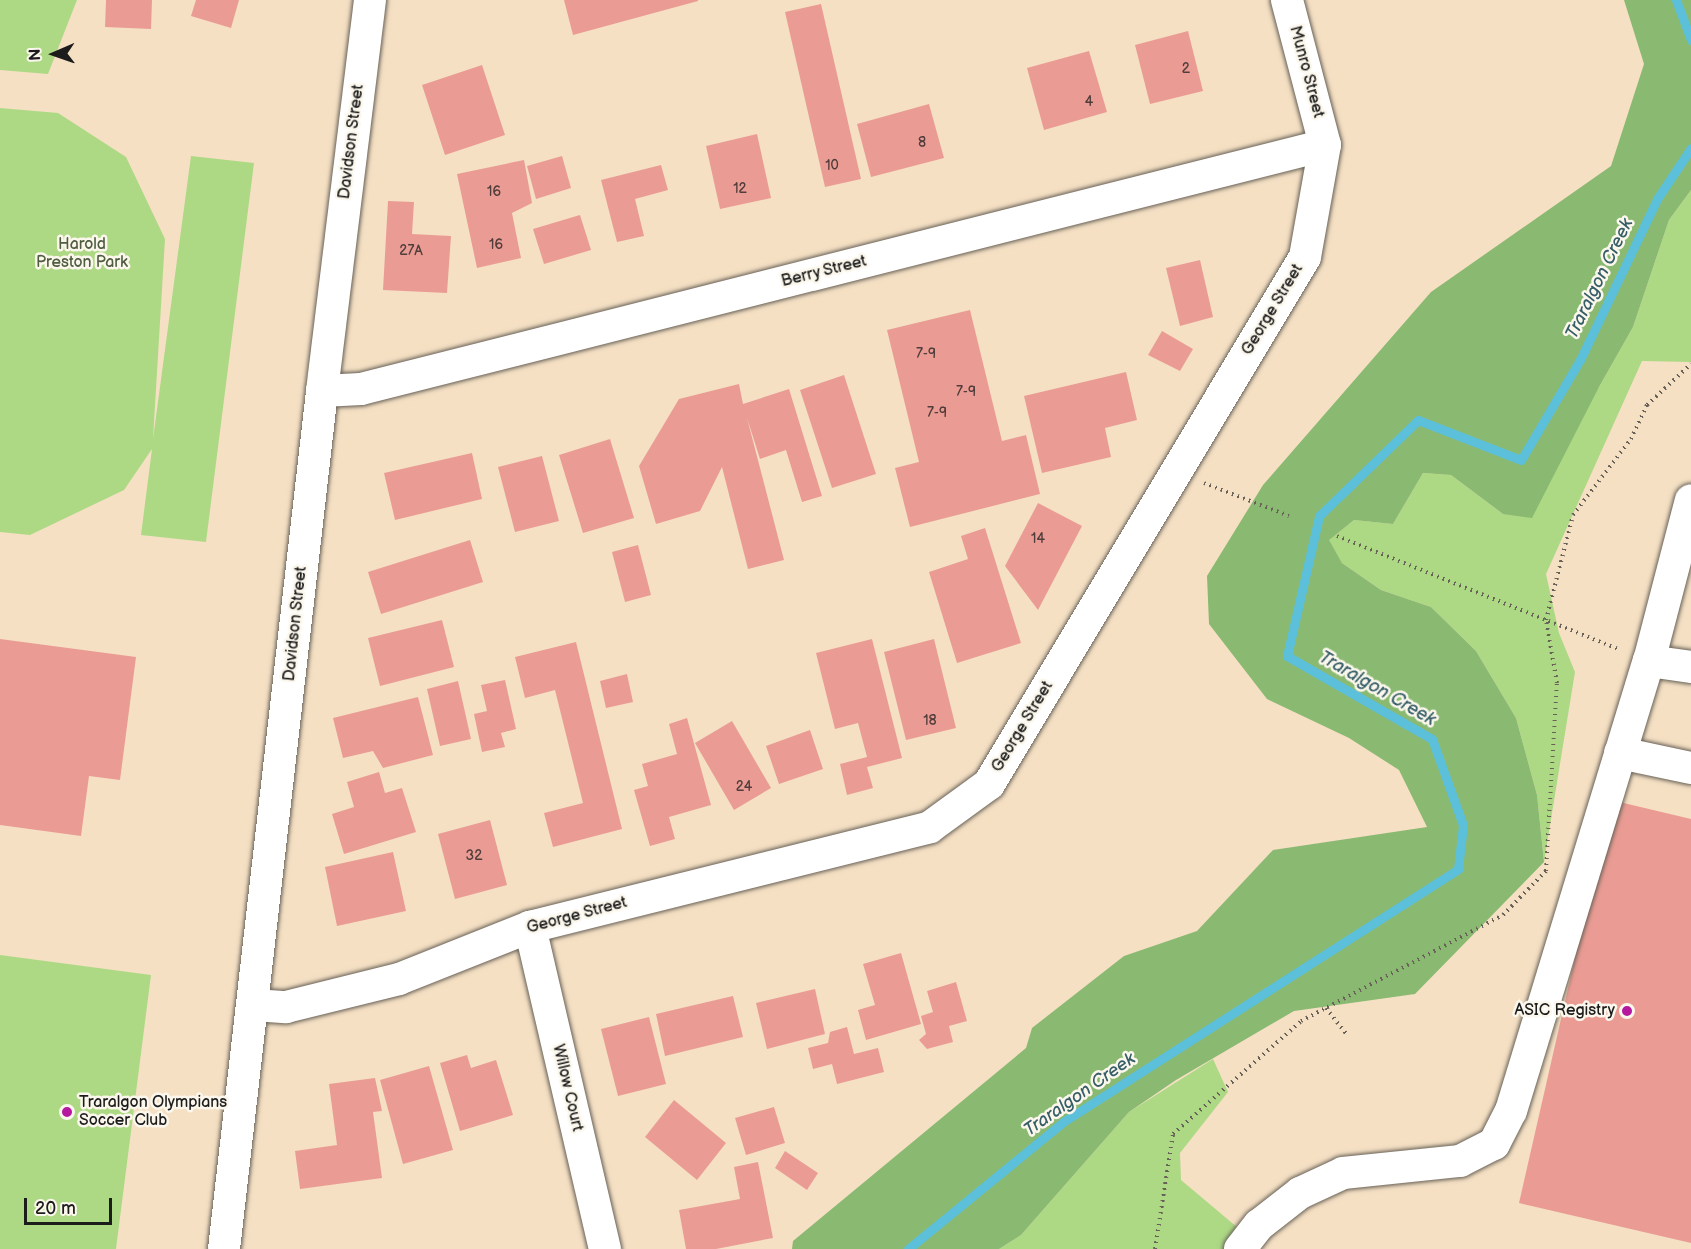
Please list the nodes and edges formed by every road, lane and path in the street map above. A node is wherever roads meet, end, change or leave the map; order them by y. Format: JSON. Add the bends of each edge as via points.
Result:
{"nodes":[{"id":1,"x":370,"y":0,"type":"edge"},
{"id":2,"x":1287,"y":0,"type":"edge"},
{"id":3,"x":1325,"y":145,"type":"junction"},
{"id":4,"x":1691,"y":364,"type":"edge"},
{"id":5,"x":322,"y":391,"type":"junction"},
{"id":6,"x":1175,"y":472,"type":"junction"},
{"id":7,"x":1691,"y":500,"type":"edge"},
{"id":8,"x":1289,"y":516,"type":"dead end"},
{"id":9,"x":1337,"y":536,"type":"dead end"},
{"id":10,"x":1546,"y":620,"type":"junction"},
{"id":11,"x":1649,"y":661,"type":"junction"},
{"id":12,"x":1691,"y":667,"type":"edge"},
{"id":13,"x":1620,"y":753,"type":"junction"},
{"id":14,"x":1691,"y":768,"type":"edge"},
{"id":15,"x":530,"y":927,"type":"junction"},
{"id":16,"x":254,"y":1005,"type":"junction"},
{"id":17,"x":1326,"y":1008,"type":"junction"},
{"id":18,"x":1347,"y":1035,"type":"dead end"},
{"id":19,"x":224,"y":1249,"type":"edge"},
{"id":20,"x":605,"y":1249,"type":"edge"},
{"id":21,"x":1155,"y":1249,"type":"edge"},
{"id":22,"x":1240,"y":1249,"type":"edge"}],
"edges":[{"from":1,"to":5,"type":"street","name":"Davidson Street"},
{"from":2,"to":3,"type":"street","name":"Munro Street"},
{"from":3,"to":5,"type":"street","name":"Berry Street","via":[[361,389]]},
{"from":3,"to":6,"type":"street","name":"George Street","via":[[1305,257]]},
{"from":4,"to":10,"type":"path","via":[[1647,405],[1631,439],[1573,515]]},
{"from":5,"to":16,"type":"street","name":"Davidson Street"},
{"from":6,"to":8,"type":"path"},
{"from":6,"to":15,"type":"street","name":"George Street","via":[[988,784],[930,827]]},
{"from":7,"to":11,"type":"street"},
{"from":9,"to":10,"type":"path"},
{"from":10,"to":11,"type":"path"},
{"from":10,"to":17,"type":"path","via":[[1557,683],[1546,871],[1503,915]]},
{"from":11,"to":12,"type":"street"},
{"from":11,"to":13,"type":"street"},
{"from":13,"to":14,"type":"street"},
{"from":13,"to":22,"type":"street","via":[[1511,1111],[1494,1144],[1460,1161],[1343,1173],[1300,1193],[1259,1225]]},
{"from":15,"to":16,"type":"street","name":"George Street","via":[[399,979],[286,1007]]},
{"from":15,"to":20,"type":"street","name":"Willow Court"},
{"from":16,"to":19,"type":"street","name":"Davidson Street"},
{"from":17,"to":18,"type":"path"},
{"from":17,"to":21,"type":"path","via":[[1301,1021],[1173,1134]]}]}
